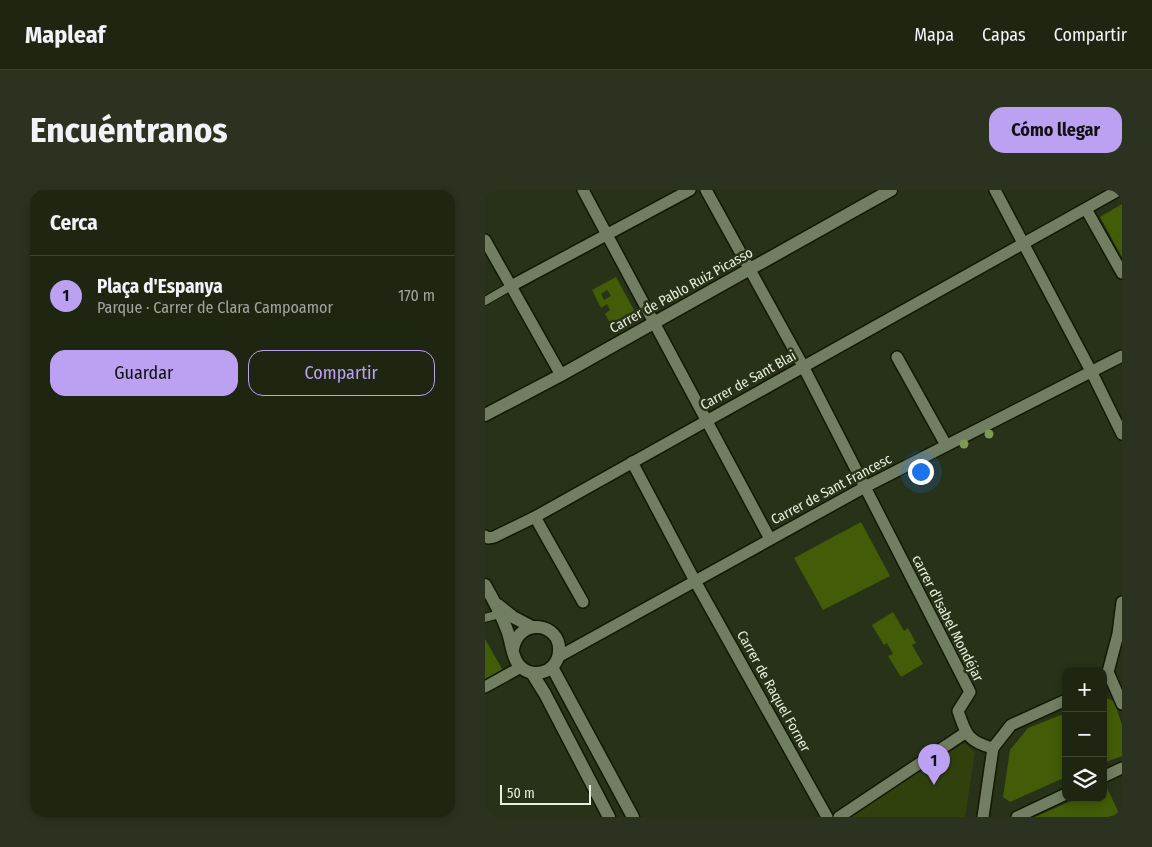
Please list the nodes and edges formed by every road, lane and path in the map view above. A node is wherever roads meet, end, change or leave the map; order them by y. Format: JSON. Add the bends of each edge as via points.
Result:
{"nodes":[{"id":1,"x":583,"y":190,"type":"edge"},
{"id":2,"x":690,"y":190,"type":"edge"},
{"id":3,"x":706,"y":190,"type":"edge"},
{"id":4,"x":891,"y":190,"type":"edge"},
{"id":5,"x":995,"y":190,"type":"edge"},
{"id":6,"x":1119,"y":190,"type":"edge"},
{"id":7,"x":1086,"y":209,"type":"junction"},
{"id":8,"x":607,"y":234,"type":"junction"},
{"id":9,"x":485,"y":240,"type":"edge"},
{"id":10,"x":1024,"y":243,"type":"junction"},
{"id":11,"x":749,"y":269,"type":"junction"},
{"id":12,"x":1122,"y":273,"type":"edge"},
{"id":13,"x":511,"y":286,"type":"junction"},
{"id":14,"x":485,"y":301,"type":"edge"},
{"id":15,"x":653,"y":322,"type":"junction"},
{"id":16,"x":1122,"y":356,"type":"edge"},
{"id":17,"x":897,"y":357,"type":"dead end"},
{"id":18,"x":803,"y":366,"type":"junction"},
{"id":19,"x":1092,"y":373,"type":"junction"},
{"id":20,"x":561,"y":375,"type":"junction"},
{"id":21,"x":485,"y":415,"type":"edge"},
{"id":22,"x":707,"y":420,"type":"junction"},
{"id":23,"x":1122,"y":434,"type":"edge"},
{"id":24,"x":946,"y":445,"type":"junction"},
{"id":25,"x":632,"y":462,"type":"junction"},
{"id":26,"x":865,"y":487,"type":"junction"},
{"id":27,"x":535,"y":516,"type":"junction"},
{"id":28,"x":485,"y":536,"type":"edge"},
{"id":29,"x":771,"y":539,"type":"junction"},
{"id":30,"x":695,"y":581,"type":"junction"},
{"id":31,"x":485,"y":584,"type":"edge"},
{"id":32,"x":494,"y":602,"type":"junction"},
{"id":33,"x":583,"y":602,"type":"dead end"},
{"id":34,"x":1122,"y":602,"type":"edge"},
{"id":35,"x":499,"y":614,"type":"junction"},
{"id":36,"x":485,"y":618,"type":"edge"},
{"id":37,"x":532,"y":627,"type":"junction"},
{"id":38,"x":1120,"y":634,"type":"edge"},
{"id":39,"x":513,"y":649,"type":"junction"},
{"id":40,"x":555,"y":662,"type":"junction"},
{"id":41,"x":526,"y":670,"type":"junction"},
{"id":42,"x":1107,"y":671,"type":"edge"},
{"id":43,"x":1107,"y":676,"type":"edge"},
{"id":44,"x":485,"y":687,"type":"edge"},
{"id":45,"x":1062,"y":702,"type":"edge"},
{"id":46,"x":1122,"y":704,"type":"edge"},
{"id":47,"x":965,"y":732,"type":"junction"},
{"id":48,"x":993,"y":748,"type":"junction"},
{"id":49,"x":1122,"y":768,"type":"edge"},
{"id":50,"x":1107,"y":775,"type":"edge"},
{"id":51,"x":1062,"y":796,"type":"edge"},
{"id":52,"x":609,"y":817,"type":"edge"},
{"id":53,"x":633,"y":817,"type":"edge"},
{"id":54,"x":827,"y":817,"type":"edge"},
{"id":55,"x":839,"y":817,"type":"edge"},
{"id":56,"x":983,"y":817,"type":"edge"},
{"id":57,"x":1017,"y":817,"type":"edge"}],
"edges":[{"from":1,"to":8,"type":"street"},
{"from":2,"to":8,"type":"street"},
{"from":3,"to":11,"type":"street"},
{"from":4,"to":11,"type":"street","name":"Carrer de Pablo Ruiz Picasso"},
{"from":5,"to":10,"type":"street"},
{"from":6,"to":7,"type":"street","name":"Carrer de Sant Blai"},
{"from":7,"to":10,"type":"street","name":"Carrer de Sant Blai"},
{"from":7,"to":12,"type":"street"},
{"from":8,"to":13,"type":"street"},
{"from":8,"to":15,"type":"street"},
{"from":9,"to":13,"type":"street"},
{"from":10,"to":18,"type":"street","name":"Carrer de Sant Blai"},
{"from":10,"to":19,"type":"street"},
{"from":11,"to":15,"type":"street","name":"Carrer de Pablo Ruiz Picasso"},
{"from":11,"to":18,"type":"street"},
{"from":13,"to":14,"type":"street"},
{"from":13,"to":20,"type":"street"},
{"from":15,"to":20,"type":"street","name":"Carrer de Pablo Ruiz Picasso"},
{"from":15,"to":22,"type":"street"},
{"from":16,"to":19,"type":"street","name":"Carrer de Sant Francesc"},
{"from":17,"to":24,"type":"street"},
{"from":18,"to":22,"type":"street","name":"Carrer de Sant Blai"},
{"from":18,"to":26,"type":"street"},
{"from":19,"to":23,"type":"street"},
{"from":19,"to":24,"type":"street","name":"Carrer de Sant Francesc"},
{"from":20,"to":21,"type":"street","name":"Carrer de Pablo Ruiz Picasso"},
{"from":22,"to":25,"type":"street","name":"Carrer de Sant Blai"},
{"from":22,"to":29,"type":"street"},
{"from":24,"to":26,"type":"street","name":"Carrer de Sant Francesc"},
{"from":25,"to":27,"type":"street","name":"Carrer de Sant Blai"},
{"from":25,"to":30,"type":"street","name":"Carrer de Raquel Forner"},
{"from":26,"to":29,"type":"street","name":"Carrer de Sant Francesc"},
{"from":26,"to":47,"type":"street","name":"carrer d'Isabel Mondéjar","via":[[970,692],[958,711]]},
{"from":27,"to":28,"type":"street","name":"Carrer de Sant Blai","via":[[494,537]]},
{"from":27,"to":33,"type":"street"},
{"from":29,"to":30,"type":"street","name":"Carrer de Sant Francesc"},
{"from":30,"to":40,"type":"street","name":"Carrer de Sant Francesc"},
{"from":30,"to":54,"type":"street","name":"Carrer de Raquel Forner"},
{"from":31,"to":32,"type":"street"},
{"from":32,"to":35,"type":"street"},
{"from":32,"to":37,"type":"street"},
{"from":34,"to":38,"type":"street"},
{"from":35,"to":36,"type":"street"},
{"from":35,"to":39,"type":"street"},
{"from":37,"to":39,"type":"street","via":[[518,634]]},
{"from":37,"to":40,"type":"street","via":[[547,629],[558,641]]},
{"from":38,"to":42,"type":"street"},
{"from":39,"to":41,"type":"street","via":[[513,656]]},
{"from":40,"to":41,"type":"street","via":[[546,670]]},
{"from":40,"to":53,"type":"street"},
{"from":41,"to":44,"type":"street"},
{"from":41,"to":52,"type":"street","via":[[545,694]]},
{"from":43,"to":46,"type":"street"},
{"from":45,"to":48,"type":"street","via":[[1011,725]]},
{"from":47,"to":48,"type":"street","via":[[981,745]]},
{"from":47,"to":55,"type":"street"},
{"from":48,"to":56,"type":"street"},
{"from":49,"to":50,"type":"street"},
{"from":51,"to":57,"type":"street"}]}
